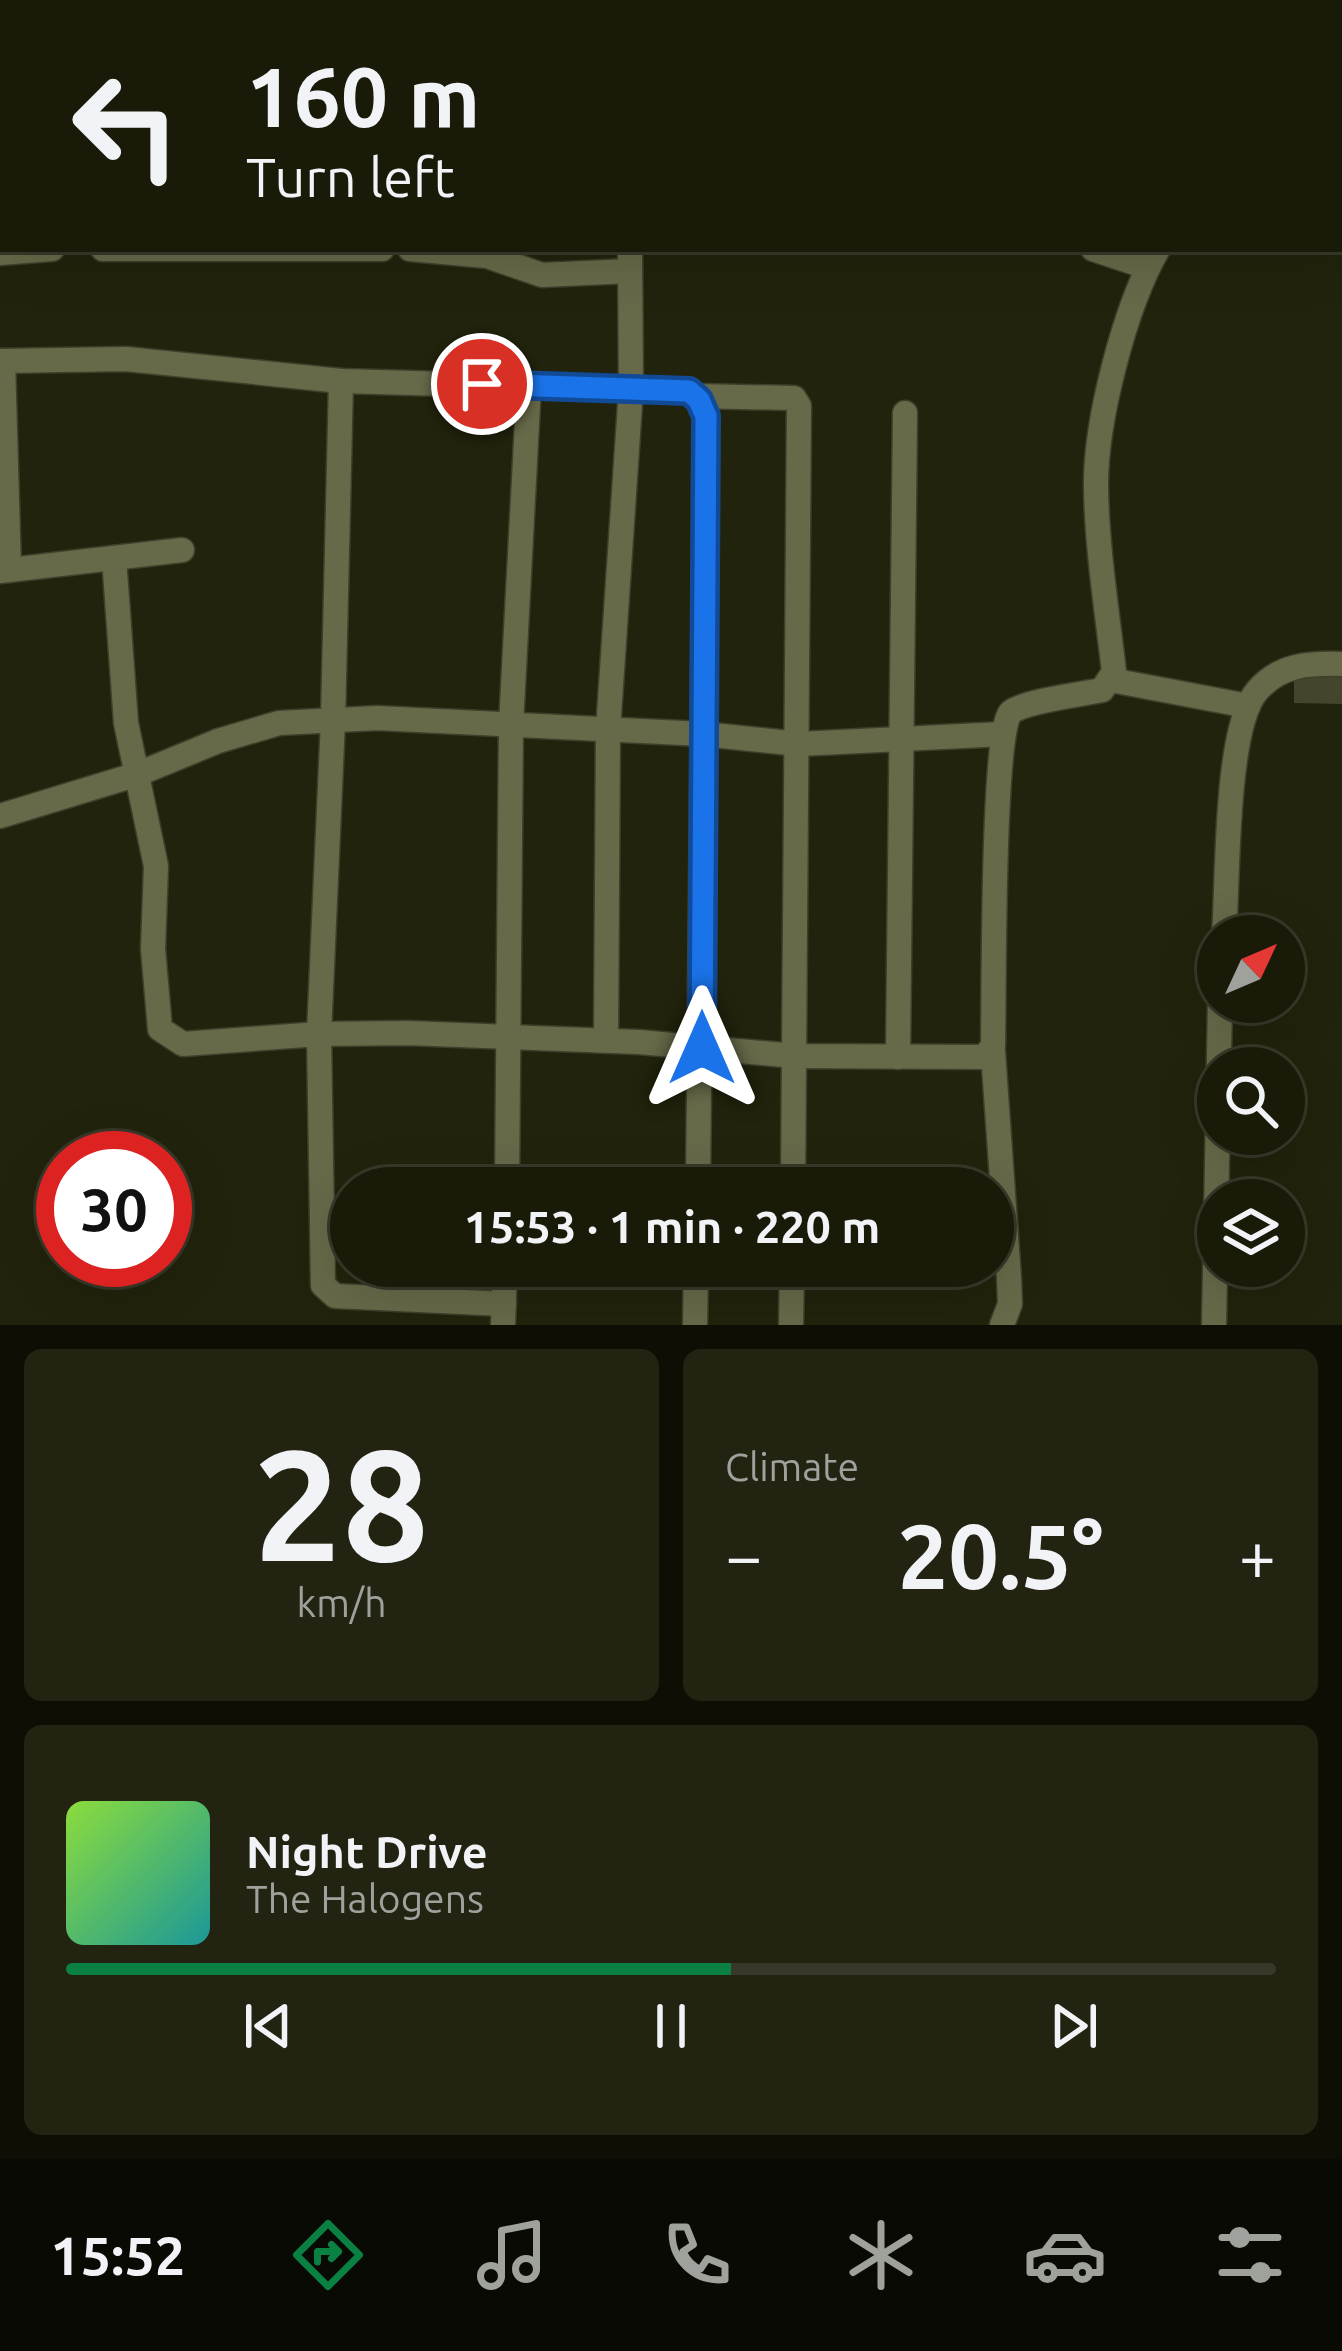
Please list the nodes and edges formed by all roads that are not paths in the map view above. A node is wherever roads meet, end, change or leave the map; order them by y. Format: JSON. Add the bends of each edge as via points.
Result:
{"nodes":[{"id":1,"x":443,"y":252,"type":"edge"},
{"id":2,"x":1113,"y":252,"type":"edge"},
{"id":3,"x":1153,"y":258,"type":"edge"},
{"id":4,"x":630,"y":260,"type":"edge"},
{"id":5,"x":1,"y":362,"type":"edge"},
{"id":6,"x":340,"y":381,"type":"junction"},
{"id":7,"x":530,"y":386,"type":"junction"},
{"id":8,"x":631,"y":389,"type":"junction"},
{"id":9,"x":695,"y":397,"type":"junction"},
{"id":10,"x":905,"y":413,"type":"dead end"},
{"id":11,"x":182,"y":550,"type":"dead end"},
{"id":12,"x":114,"y":558,"type":"junction"},
{"id":13,"x":5,"y":570,"type":"edge"},
{"id":14,"x":1342,"y":664,"type":"edge"},
{"id":15,"x":1111,"y":680,"type":"junction"},
{"id":16,"x":1247,"y":706,"type":"junction"},
{"id":17,"x":333,"y":720,"type":"junction"},
{"id":18,"x":511,"y":725,"type":"junction"},
{"id":19,"x":608,"y":730,"type":"junction"},
{"id":20,"x":703,"y":734,"type":"junction"},
{"id":21,"x":1003,"y":734,"type":"junction"},
{"id":22,"x":900,"y":742,"type":"junction"},
{"id":23,"x":799,"y":744,"type":"junction"},
{"id":24,"x":138,"y":774,"type":"junction"},
{"id":25,"x":0,"y":817,"type":"edge"},
{"id":26,"x":1225,"y":915,"type":"edge"},
{"id":27,"x":1220,"y":1023,"type":"edge"},
{"id":28,"x":319,"y":1034,"type":"junction"},
{"id":29,"x":511,"y":1035,"type":"junction"},
{"id":30,"x":606,"y":1040,"type":"junction"},
{"id":31,"x":702,"y":1048,"type":"junction"},
{"id":32,"x":993,"y":1052,"type":"junction"},
{"id":33,"x":795,"y":1056,"type":"junction"},
{"id":34,"x":898,"y":1057,"type":"junction"},
{"id":35,"x":508,"y":1167,"type":"edge"},
{"id":36,"x":699,"y":1167,"type":"edge"},
{"id":37,"x":793,"y":1167,"type":"edge"},
{"id":38,"x":696,"y":1287,"type":"edge"},
{"id":39,"x":792,"y":1287,"type":"edge"},
{"id":40,"x":503,"y":1314,"type":"edge"},
{"id":41,"x":695,"y":1325,"type":"edge"},
{"id":42,"x":791,"y":1325,"type":"edge"},
{"id":43,"x":1002,"y":1325,"type":"edge"},
{"id":44,"x":1214,"y":1325,"type":"edge"}],
"edges":[{"from":1,"to":4,"type":"street","via":[[487,256],[542,275]]},
{"from":2,"to":3,"type":"street"},
{"from":3,"to":15,"type":"street","via":[[1130,307],[1097,464]]},
{"from":4,"to":8,"type":"street"},
{"from":5,"to":6,"type":"street","via":[[126,359]]},
{"from":5,"to":13,"type":"street"},
{"from":6,"to":7,"type":"street"},
{"from":6,"to":17,"type":"street"},
{"from":7,"to":8,"type":"street"},
{"from":7,"to":18,"type":"street"},
{"from":8,"to":9,"type":"street"},
{"from":8,"to":19,"type":"street"},
{"from":9,"to":20,"type":"street","via":[[706,416]]},
{"from":9,"to":23,"type":"street","via":[[797,401]]},
{"from":10,"to":22,"type":"street"},
{"from":11,"to":12,"type":"street"},
{"from":12,"to":13,"type":"street"},
{"from":12,"to":24,"type":"street","via":[[126,722]]},
{"from":14,"to":16,"type":"street","via":[[1286,670]]},
{"from":15,"to":16,"type":"street"},
{"from":15,"to":21,"type":"street","via":[[1102,690],[1016,710]]},
{"from":16,"to":26,"type":"street"},
{"from":17,"to":18,"type":"street"},
{"from":17,"to":24,"type":"street","via":[[279,723]]},
{"from":17,"to":28,"type":"street"},
{"from":18,"to":19,"type":"street"},
{"from":18,"to":29,"type":"street"},
{"from":19,"to":20,"type":"street"},
{"from":19,"to":30,"type":"street"},
{"from":20,"to":23,"type":"street"},
{"from":20,"to":31,"type":"street"},
{"from":21,"to":22,"type":"street"},
{"from":21,"to":32,"type":"street"},
{"from":22,"to":23,"type":"street"},
{"from":22,"to":34,"type":"street"},
{"from":23,"to":33,"type":"street"},
{"from":24,"to":25,"type":"street"},
{"from":24,"to":28,"type":"street","via":[[156,866],[152,949],[160,1029],[183,1044]]},
{"from":27,"to":44,"type":"street"},
{"from":28,"to":29,"type":"street"},
{"from":28,"to":40,"type":"street","via":[[325,1288],[335,1296]]},
{"from":29,"to":30,"type":"street"},
{"from":29,"to":35,"type":"street"},
{"from":30,"to":31,"type":"street"},
{"from":31,"to":33,"type":"street"},
{"from":31,"to":36,"type":"street"},
{"from":32,"to":34,"type":"street"},
{"from":32,"to":43,"type":"street","via":[[1010,1278]]},
{"from":33,"to":34,"type":"street"},
{"from":33,"to":37,"type":"street"},
{"from":38,"to":41,"type":"street"},
{"from":39,"to":42,"type":"street"}]}
